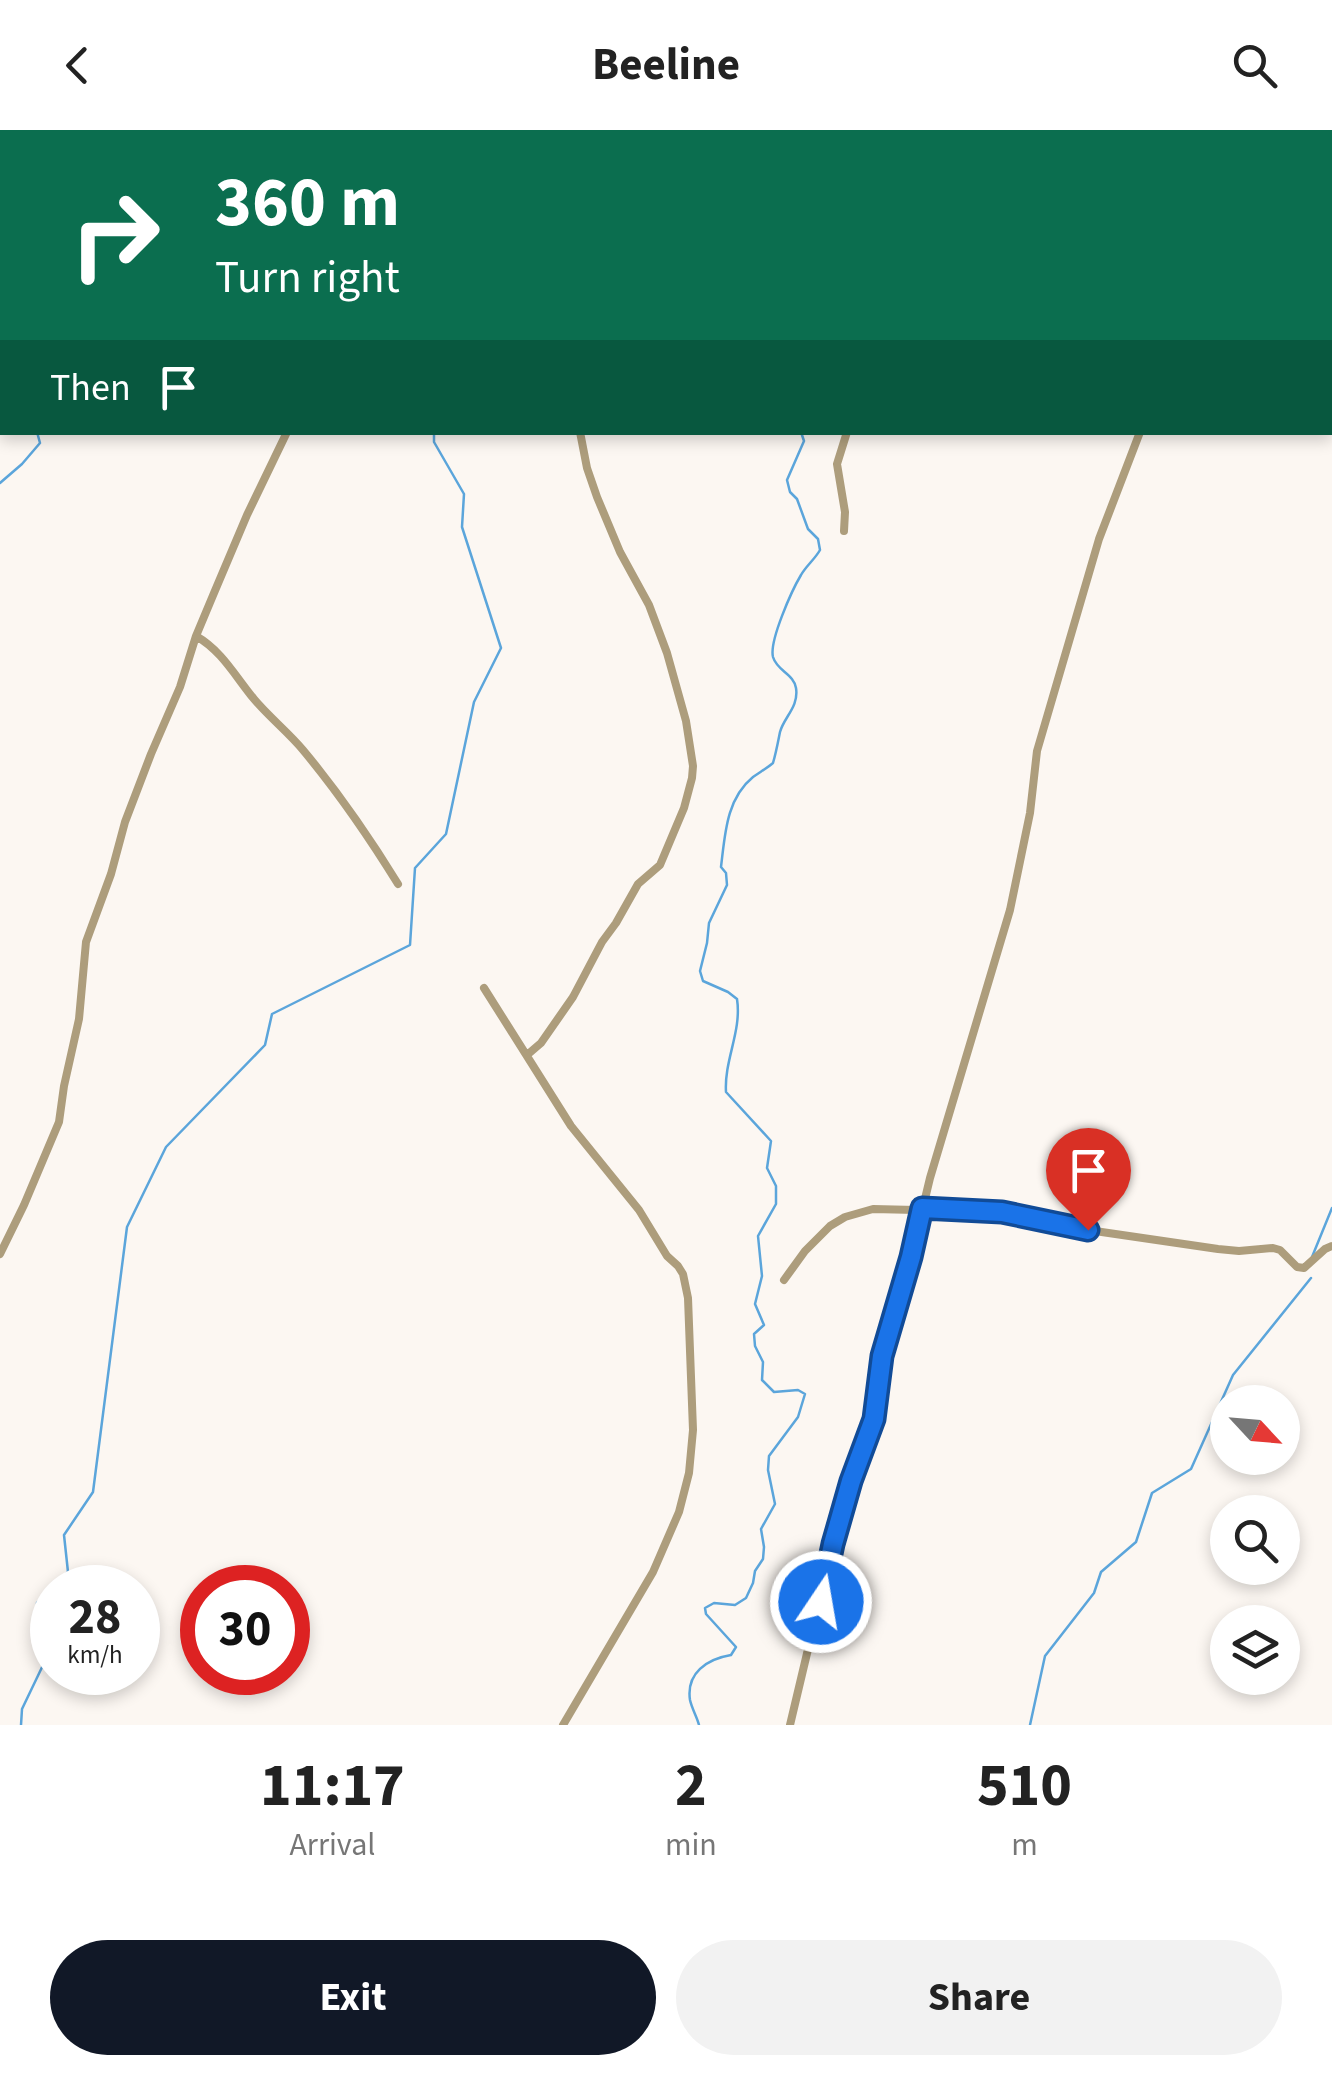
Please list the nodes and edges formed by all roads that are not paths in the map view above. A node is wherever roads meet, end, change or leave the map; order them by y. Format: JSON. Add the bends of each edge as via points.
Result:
{"nodes":[{"id":1,"x":286,"y":435,"type":"edge"},
{"id":2,"x":581,"y":435,"type":"edge"},
{"id":3,"x":847,"y":435,"type":"edge"},
{"id":4,"x":1139,"y":435,"type":"edge"},
{"id":5,"x":844,"y":531,"type":"dead end"},
{"id":6,"x":196,"y":636,"type":"junction"},
{"id":7,"x":398,"y":884,"type":"dead end"},
{"id":8,"x":484,"y":988,"type":"dead end"},
{"id":9,"x":527,"y":1055,"type":"junction"},
{"id":10,"x":922,"y":1208,"type":"junction"},
{"id":11,"x":1332,"y":1246,"type":"edge"},
{"id":12,"x":0,"y":1254,"type":"edge"},
{"id":13,"x":784,"y":1280,"type":"dead end"},
{"id":14,"x":563,"y":1725,"type":"edge"},
{"id":15,"x":790,"y":1725,"type":"edge"}],
"edges":[{"from":1,"to":6,"type":"street"},
{"from":2,"to":9,"type":"street","via":[[597,497],[667,654],[686,721],[692,778],[660,865],[638,884],[572,997]]},
{"from":3,"to":5,"type":"street","via":[[837,464]]},
{"from":4,"to":10,"type":"street","via":[[1051,698],[1010,910]]},
{"from":6,"to":7,"type":"street","via":[[213,645],[319,769]]},
{"from":6,"to":12,"type":"street","via":[[86,942],[60,1122]]},
{"from":8,"to":9,"type":"street"},
{"from":9,"to":14,"type":"street","via":[[571,1126],[683,1274],[690,1324],[693,1430],[680,1512],[653,1572]]},
{"from":10,"to":11,"type":"street","via":[[1002,1212],[1239,1252],[1273,1248],[1304,1268]]},
{"from":10,"to":13,"type":"street","via":[[874,1209],[845,1218],[818,1236]]},
{"from":10,"to":15,"type":"street","via":[[882,1356],[874,1419],[833,1544]]}]}
